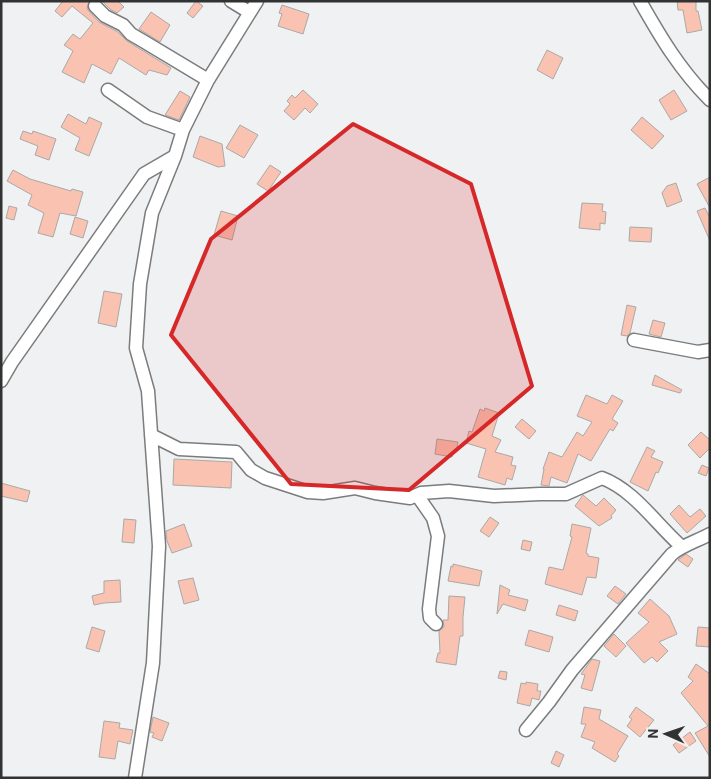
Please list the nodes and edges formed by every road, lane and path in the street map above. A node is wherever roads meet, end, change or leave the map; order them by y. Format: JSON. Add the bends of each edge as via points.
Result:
{"nodes":[{"id":1,"x":231,"y":1,"type":"edge"},
{"id":2,"x":640,"y":1,"type":"edge"},
{"id":3,"x":95,"y":6,"type":"dead end"},
{"id":4,"x":253,"y":7,"type":"edge"},
{"id":5,"x":208,"y":80,"type":"junction"},
{"id":6,"x":108,"y":90,"type":"dead end"},
{"id":7,"x":710,"y":100,"type":"edge"},
{"id":8,"x":183,"y":130,"type":"junction"},
{"id":9,"x":175,"y":156,"type":"junction"},
{"id":10,"x":634,"y":340,"type":"dead end"},
{"id":11,"x":710,"y":350,"type":"edge"},
{"id":12,"x":1,"y":381,"type":"edge"},
{"id":13,"x":151,"y":436,"type":"junction"},
{"id":14,"x":418,"y":495,"type":"junction"},
{"id":15,"x":710,"y":534,"type":"edge"},
{"id":16,"x":696,"y":542,"type":"junction"},
{"id":17,"x":681,"y":546,"type":"junction"},
{"id":18,"x":710,"y":546,"type":"edge"},
{"id":19,"x":436,"y":624,"type":"dead end"},
{"id":20,"x":526,"y":730,"type":"dead end"},
{"id":21,"x":135,"y":778,"type":"edge"}],
"edges":[{"from":1,"to":4,"type":"street"},
{"from":2,"to":7,"type":"street","via":[[664,44]]},
{"from":3,"to":5,"type":"street","via":[[131,34]]},
{"from":4,"to":5,"type":"street"},
{"from":5,"to":8,"type":"street"},
{"from":6,"to":8,"type":"street","via":[[147,117]]},
{"from":8,"to":9,"type":"street"},
{"from":9,"to":12,"type":"street","via":[[144,174]]},
{"from":9,"to":13,"type":"street","via":[[152,212],[140,284],[136,348],[148,391]]},
{"from":10,"to":11,"type":"street","via":[[698,352]]},
{"from":13,"to":14,"type":"street","via":[[179,449],[236,452],[251,470],[265,478],[308,492],[323,494],[356,488],[410,498]]},
{"from":13,"to":21,"type":"street","via":[[159,546],[153,663]]},
{"from":14,"to":17,"type":"street","via":[[449,491],[494,496],[566,494],[602,478],[629,496]]},
{"from":14,"to":19,"type":"street","via":[[433,518],[438,536],[429,609],[430,618]]},
{"from":15,"to":16,"type":"street"},
{"from":16,"to":17,"type":"street"},
{"from":16,"to":18,"type":"street"},
{"from":17,"to":20,"type":"street","via":[[572,670]]}]}
